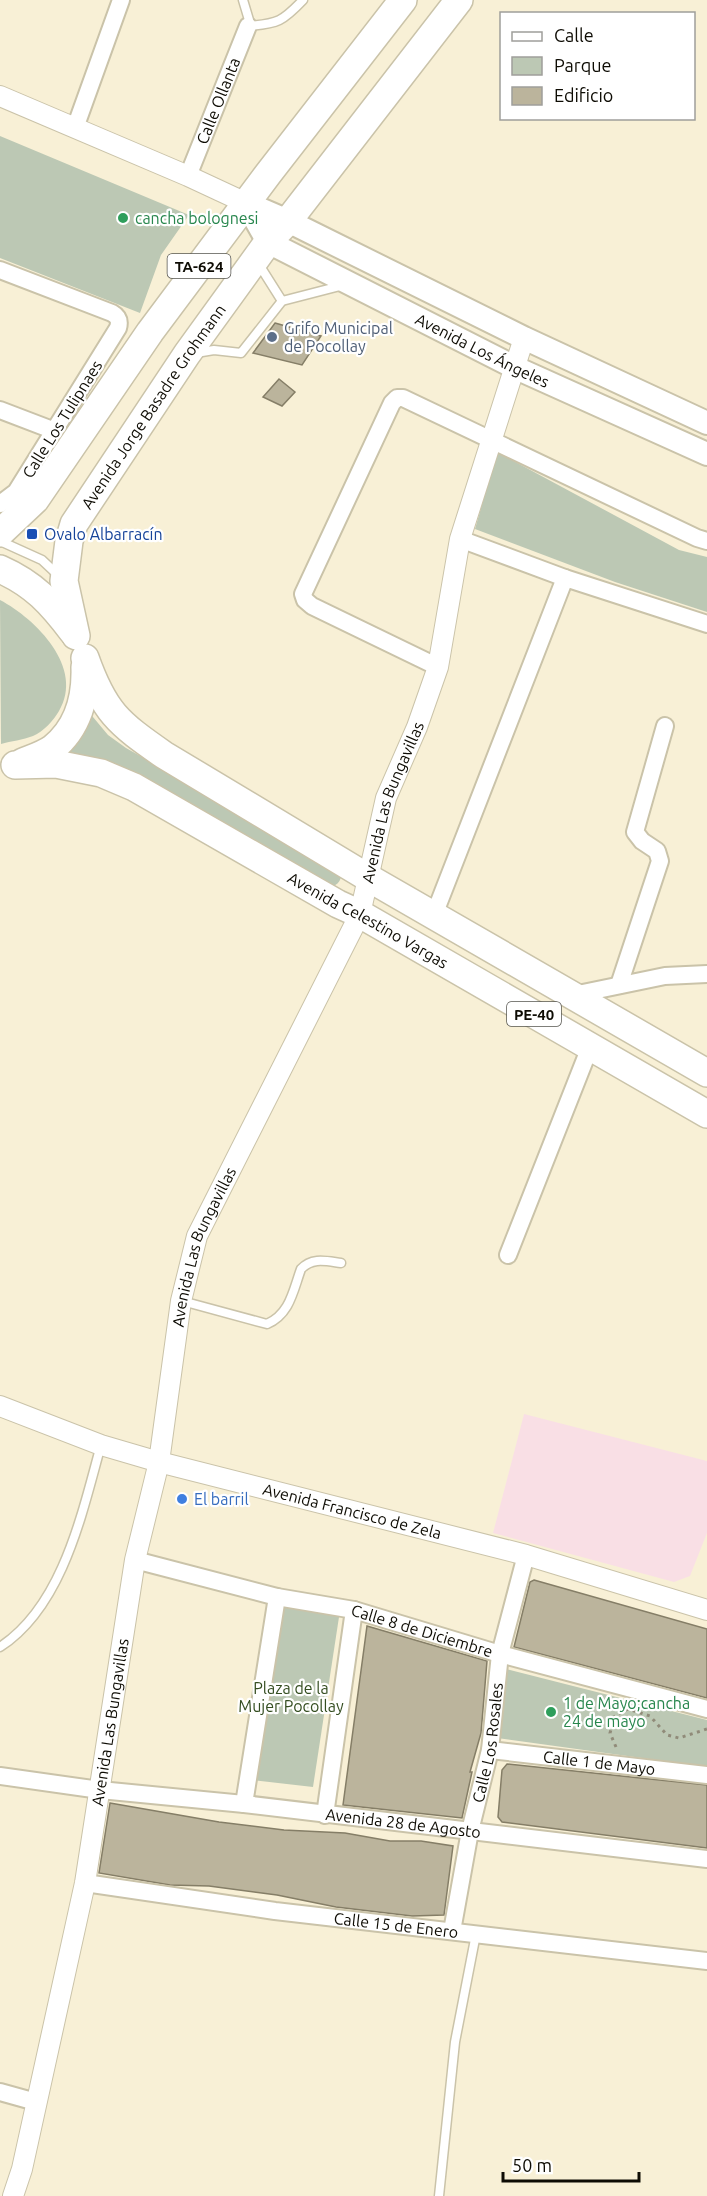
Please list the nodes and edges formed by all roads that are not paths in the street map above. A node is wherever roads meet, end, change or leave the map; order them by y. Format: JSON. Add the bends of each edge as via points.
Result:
{"nodes":[{"id":1,"x":122,"y":0,"type":"edge"},
{"id":2,"x":243,"y":0,"type":"edge"},
{"id":3,"x":303,"y":0,"type":"edge"},
{"id":4,"x":403,"y":0,"type":"edge"},
{"id":5,"x":459,"y":0,"type":"edge"},
{"id":6,"x":248,"y":26,"type":"junction"},
{"id":7,"x":0,"y":96,"type":"edge"},
{"id":8,"x":75,"y":128,"type":"junction"},
{"id":9,"x":188,"y":176,"type":"junction"},
{"id":10,"x":246,"y":203,"type":"junction"},
{"id":11,"x":288,"y":221,"type":"junction"},
{"id":12,"x":262,"y":250,"type":"junction"},
{"id":13,"x":0,"y":270,"type":"edge"},
{"id":14,"x":351,"y":284,"type":"junction"},
{"id":15,"x":282,"y":301,"type":"junction"},
{"id":16,"x":150,"y":332,"type":"junction"},
{"id":17,"x":524,"y":338,"type":"junction"},
{"id":18,"x":187,"y":354,"type":"junction"},
{"id":19,"x":516,"y":368,"type":"junction"},
{"id":20,"x":0,"y":410,"type":"edge"},
{"id":21,"x":707,"y":423,"type":"edge"},
{"id":22,"x":55,"y":431,"type":"junction"},
{"id":23,"x":491,"y":440,"type":"junction"},
{"id":24,"x":707,"y":454,"type":"edge"},
{"id":25,"x":0,"y":504,"type":"edge"},
{"id":26,"x":0,"y":533,"type":"edge"},
{"id":27,"x":460,"y":539,"type":"junction"},
{"id":28,"x":707,"y":541,"type":"edge"},
{"id":29,"x":0,"y":542,"type":"edge"},
{"id":30,"x":0,"y":569,"type":"edge"},
{"id":31,"x":565,"y":578,"type":"junction"},
{"id":32,"x":64,"y":581,"type":"junction"},
{"id":33,"x":707,"y":624,"type":"edge"},
{"id":34,"x":81,"y":647,"type":"junction"},
{"id":35,"x":438,"y":667,"type":"junction"},
{"id":36,"x":665,"y":726,"type":"dead end"},
{"id":37,"x":8,"y":767,"type":"edge"},
{"id":38,"x":367,"y":877,"type":"junction"},
{"id":39,"x":360,"y":914,"type":"junction"},
{"id":40,"x":434,"y":915,"type":"junction"},
{"id":41,"x":534,"y":973,"type":"junction"},
{"id":42,"x":707,"y":974,"type":"edge"},
{"id":43,"x":619,"y":985,"type":"junction"},
{"id":44,"x":573,"y":995,"type":"junction"},
{"id":45,"x":517,"y":1005,"type":"junction"},
{"id":46,"x":590,"y":1047,"type":"junction"},
{"id":47,"x":707,"y":1073,"type":"edge"},
{"id":48,"x":707,"y":1114,"type":"edge"},
{"id":49,"x":508,"y":1255,"type":"dead end"},
{"id":50,"x":341,"y":1263,"type":"dead end"},
{"id":51,"x":181,"y":1301,"type":"junction"},
{"id":52,"x":0,"y":1406,"type":"edge"},
{"id":53,"x":101,"y":1445,"type":"junction"},
{"id":54,"x":159,"y":1462,"type":"junction"},
{"id":55,"x":526,"y":1555,"type":"junction"},
{"id":56,"x":135,"y":1560,"type":"junction"},
{"id":57,"x":277,"y":1597,"type":"junction"},
{"id":58,"x":354,"y":1610,"type":"junction"},
{"id":59,"x":707,"y":1610,"type":"edge"},
{"id":60,"x":0,"y":1647,"type":"edge"},
{"id":61,"x":500,"y":1654,"type":"junction"},
{"id":62,"x":707,"y":1709,"type":"edge"},
{"id":63,"x":490,"y":1750,"type":"junction"},
{"id":64,"x":707,"y":1775,"type":"edge"},
{"id":65,"x":0,"y":1776,"type":"edge"},
{"id":66,"x":100,"y":1790,"type":"junction"},
{"id":67,"x":244,"y":1804,"type":"junction"},
{"id":68,"x":325,"y":1815,"type":"junction"},
{"id":69,"x":470,"y":1831,"type":"junction"},
{"id":70,"x":707,"y":1859,"type":"edge"},
{"id":71,"x":85,"y":1883,"type":"junction"},
{"id":72,"x":452,"y":1931,"type":"junction"},
{"id":73,"x":476,"y":1934,"type":"junction"},
{"id":74,"x":707,"y":1961,"type":"edge"},
{"id":75,"x":0,"y":2092,"type":"edge"},
{"id":76,"x":36,"y":2102,"type":"junction"},
{"id":77,"x":13,"y":2196,"type":"edge"},
{"id":78,"x":439,"y":2196,"type":"edge"}],
"edges":[{"from":1,"to":8,"type":"street"},
{"from":2,"to":6,"type":"lane"},
{"from":3,"to":6,"type":"lane","via":[[285,18]]},
{"from":4,"to":10,"type":"highway","number":"TA-624"},
{"from":5,"to":11,"type":"highway","name":"Avenida Jorge Basadre Grohmann","number":"TA-624"},
{"from":6,"to":9,"type":"street","name":"Calle Ollanta"},
{"from":7,"to":8,"type":"street","name":"Avenida Los Ángeles"},
{"from":8,"to":9,"type":"street","name":"Avenida Los Ángeles"},
{"from":9,"to":10,"type":"street","name":"Avenida Los Ángeles"},
{"from":10,"to":11,"type":"main road","name":"Avenida Los Ángeles"},
{"from":10,"to":12,"type":"main road"},
{"from":10,"to":16,"type":"highway","number":"TA-624"},
{"from":11,"to":12,"type":"highway","name":"Avenida Jorge Basadre Grohmann","number":"TA-624"},
{"from":11,"to":17,"type":"main road","name":"Avenida Los Ángeles"},
{"from":12,"to":14,"type":"main road","name":"Avenida Los Ángeles"},
{"from":12,"to":15,"type":"lane"},
{"from":12,"to":18,"type":"highway","name":"Avenida Jorge Basadre Grohmann","number":"TA-624"},
{"from":13,"to":22,"type":"street","name":"Calle Los Tulipnaes","via":[[119,319],[118,328]]},
{"from":14,"to":15,"type":"lane"},
{"from":14,"to":19,"type":"main road","name":"Avenida Los Ángeles"},
{"from":15,"to":18,"type":"lane","via":[[241,353],[214,350]]},
{"from":16,"to":18,"type":"highway"},
{"from":16,"to":26,"type":"highway","number":"TA-624","via":[[35,500]]},
{"from":17,"to":19,"type":"street","name":"Avenida Las Bungavillas"},
{"from":17,"to":21,"type":"main road","name":"Avenida Los Ángeles"},
{"from":18,"to":32,"type":"highway","name":"Avenida Jorge Basadre Grohmann","number":"TA-624","via":[[74,524]]},
{"from":19,"to":23,"type":"street","name":"Avenida Las Bungavillas"},
{"from":19,"to":24,"type":"main road","name":"Avenida Los Ángeles"},
{"from":20,"to":22,"type":"street"},
{"from":22,"to":25,"type":"street","name":"Calle Los Tulipnaes","via":[[16,492]]},
{"from":23,"to":27,"type":"street","name":"Avenida Las Bungavillas"},
{"from":23,"to":28,"type":"street"},
{"from":23,"to":35,"type":"street","via":[[397,398],[303,594],[312,606]]},
{"from":27,"to":31,"type":"street"},
{"from":27,"to":35,"type":"street","name":"Avenida Las Bungavillas"},
{"from":29,"to":32,"type":"lane","via":[[42,560]]},
{"from":30,"to":34,"type":"highway","via":[[32,585],[52,605]]},
{"from":31,"to":33,"type":"street"},
{"from":31,"to":40,"type":"street"},
{"from":32,"to":34,"type":"highway","name":"Avenida Jorge Basadre Grohmann","number":"TA-624"},
{"from":34,"to":37,"type":"highway","via":[[86,687],[83,703],[65,736],[53,748]]},
{"from":34,"to":38,"type":"highway","number":"PE-40","via":[[95,688],[111,714],[132,733]]},
{"from":35,"to":38,"type":"street","name":"Avenida Las Bungavillas","via":[[386,798]]},
{"from":36,"to":43,"type":"street","via":[[634,832],[657,851],[660,861]]},
{"from":37,"to":39,"type":"highway","name":"Avenida Celestino Vargas","number":"PE-40","via":[[56,764],[101,773],[134,787]]},
{"from":38,"to":39,"type":"street","name":"Avenida Las Bungavillas"},
{"from":38,"to":40,"type":"highway","number":"PE-40"},
{"from":39,"to":45,"type":"highway","name":"Avenida Celestino Vargas","number":"PE-40"},
{"from":39,"to":51,"type":"street","name":"Avenida Las Bungavillas","via":[[197,1236]]},
{"from":40,"to":41,"type":"highway","number":"PE-40"},
{"from":41,"to":44,"type":"highway","number":"PE-40"},
{"from":41,"to":45,"type":"highway"},
{"from":42,"to":43,"type":"street","via":[[665,976]]},
{"from":43,"to":44,"type":"street"},
{"from":44,"to":47,"type":"highway","number":"PE-40"},
{"from":45,"to":46,"type":"highway","name":"Avenida Celestino Vargas","number":"PE-40"},
{"from":46,"to":48,"type":"highway","name":"Avenida Celestino Vargas","number":"PE-40"},
{"from":46,"to":49,"type":"street"},
{"from":50,"to":51,"type":"lane","via":[[316,1260],[306,1264],[284,1312],[267,1324]]},
{"from":51,"to":54,"type":"street","name":"Avenida Las Bungavillas"},
{"from":52,"to":53,"type":"street","name":"Avenida Francisco de Zela"},
{"from":53,"to":54,"type":"street","name":"Avenida Francisco de Zela"},
{"from":53,"to":60,"type":"lane","via":[[73,1541],[52,1586],[31,1619]]},
{"from":54,"to":55,"type":"street","name":"Avenida Francisco de Zela"},
{"from":54,"to":56,"type":"street","name":"Avenida Las Bungavillas"},
{"from":55,"to":59,"type":"street","name":"Avenida Francisco de Zela"},
{"from":55,"to":61,"type":"street","name":"Calle Los Rosales"},
{"from":56,"to":57,"type":"street","name":"Calle 8 de Diciembre"},
{"from":56,"to":66,"type":"street","name":"Avenida Las Bungavillas"},
{"from":57,"to":58,"type":"street","name":"Calle 8 de Diciembre"},
{"from":57,"to":67,"type":"street"},
{"from":58,"to":61,"type":"street","name":"Calle 8 de Diciembre"},
{"from":58,"to":68,"type":"street"},
{"from":61,"to":62,"type":"street","name":"Calle 8 de Diciembre"},
{"from":61,"to":63,"type":"street","name":"Calle Los Rosales"},
{"from":63,"to":64,"type":"street","name":"Calle 1 de Mayo"},
{"from":63,"to":69,"type":"street","name":"Calle Los Rosales"},
{"from":65,"to":66,"type":"street","name":"Avenida 28 de Agosto"},
{"from":66,"to":67,"type":"street","name":"Avenida 28 de Agosto"},
{"from":66,"to":71,"type":"street","name":"Avenida Las Bungavillas"},
{"from":67,"to":68,"type":"street","name":"Avenida 28 de Agosto"},
{"from":68,"to":69,"type":"street","name":"Avenida 28 de Agosto"},
{"from":69,"to":70,"type":"street","name":"Avenida 28 de Agosto"},
{"from":69,"to":72,"type":"street","name":"Calle Los Rosales"},
{"from":71,"to":72,"type":"street","name":"Calle 15 de Enero","via":[[275,1911]]},
{"from":71,"to":76,"type":"street","name":"Avenida Las Bungavillas"},
{"from":72,"to":73,"type":"street","name":"Calle 15 de Enero"},
{"from":73,"to":74,"type":"street","name":"Calle 15 de Enero"},
{"from":73,"to":78,"type":"lane","via":[[455,2042]]},
{"from":75,"to":76,"type":"street"},
{"from":76,"to":77,"type":"street","name":"Avenida Las Bungavillas"}]}
